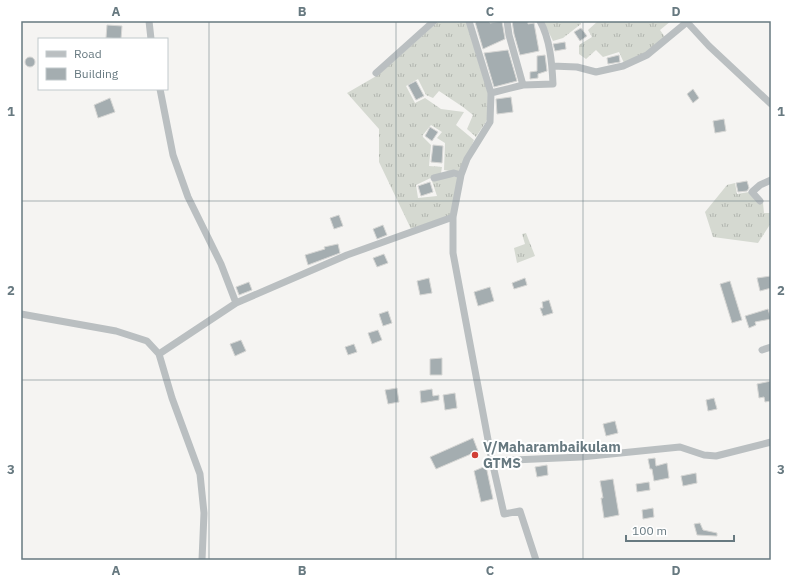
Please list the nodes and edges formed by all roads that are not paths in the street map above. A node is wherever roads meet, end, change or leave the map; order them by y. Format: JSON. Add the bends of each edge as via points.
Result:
{"nodes":[{"id":1,"x":149,"y":21,"type":"edge"},
{"id":2,"x":434,"y":21,"type":"edge"},
{"id":3,"x":469,"y":21,"type":"edge"},
{"id":4,"x":507,"y":21,"type":"edge"},
{"id":5,"x":540,"y":21,"type":"edge"},
{"id":6,"x":686,"y":22,"type":"edge"},
{"id":7,"x":151,"y":38,"type":"edge"},
{"id":8,"x":552,"y":66,"type":"junction"},
{"id":9,"x":376,"y":72,"type":"dead end"},
{"id":10,"x":523,"y":85,"type":"junction"},
{"id":11,"x":160,"y":90,"type":"edge"},
{"id":12,"x":491,"y":93,"type":"junction"},
{"id":13,"x":771,"y":104,"type":"edge"},
{"id":14,"x":461,"y":175,"type":"junction"},
{"id":15,"x":434,"y":178,"type":"dead end"},
{"id":16,"x":771,"y":180,"type":"edge"},
{"id":17,"x":760,"y":201,"type":"dead end"},
{"id":18,"x":453,"y":217,"type":"junction"},
{"id":19,"x":236,"y":303,"type":"junction"},
{"id":20,"x":21,"y":314,"type":"edge"},
{"id":21,"x":771,"y":347,"type":"edge"},
{"id":22,"x":762,"y":350,"type":"dead end"},
{"id":23,"x":159,"y":354,"type":"junction"},
{"id":24,"x":771,"y":442,"type":"edge"},
{"id":25,"x":492,"y":461,"type":"junction"},
{"id":26,"x":202,"y":560,"type":"edge"},
{"id":27,"x":536,"y":560,"type":"edge"}],
"edges":[{"from":1,"to":7,"type":"street"},
{"from":2,"to":9,"type":"street"},
{"from":3,"to":12,"type":"street"},
{"from":4,"to":10,"type":"street"},
{"from":5,"to":8,"type":"street"},
{"from":6,"to":8,"type":"street","via":[[646,55],[623,66],[596,72],[577,67]]},
{"from":6,"to":13,"type":"street"},
{"from":8,"to":10,"type":"street","via":[[553,84]]},
{"from":10,"to":12,"type":"street"},
{"from":11,"to":19,"type":"street","via":[[173,155],[188,197],[221,264]]},
{"from":12,"to":14,"type":"street","via":[[490,122],[467,159]]},
{"from":14,"to":15,"type":"street","via":[[454,173]]},
{"from":14,"to":18,"type":"street"},
{"from":16,"to":17,"type":"street","via":[[752,192]]},
{"from":18,"to":19,"type":"street","via":[[347,255]]},
{"from":18,"to":25,"type":"street","via":[[453,253]]},
{"from":19,"to":23,"type":"street"},
{"from":20,"to":23,"type":"street","via":[[116,331],[147,341]]},
{"from":21,"to":22,"type":"street"},
{"from":23,"to":26,"type":"street","via":[[200,474],[204,513]]},
{"from":24,"to":25,"type":"street","via":[[716,456],[680,447]]},
{"from":25,"to":27,"type":"street","via":[[504,514],[520,511]]}]}
